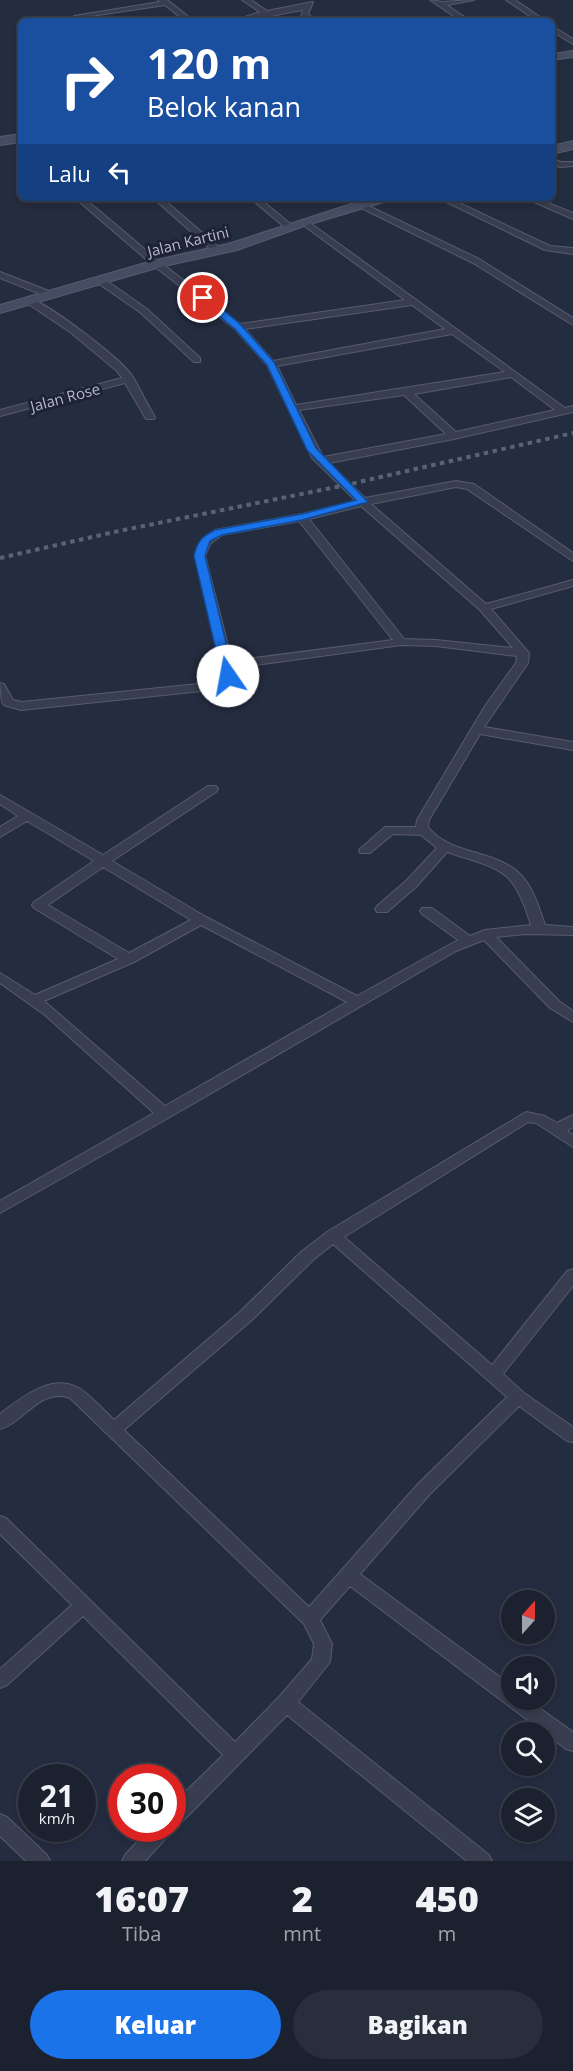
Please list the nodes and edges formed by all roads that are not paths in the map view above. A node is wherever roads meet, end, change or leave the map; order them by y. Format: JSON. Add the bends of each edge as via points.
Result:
{"nodes":[{"id":1,"x":246,"y":0,"type":"edge"},
{"id":2,"x":470,"y":0,"type":"edge"},
{"id":3,"x":510,"y":0,"type":"edge"},
{"id":4,"x":164,"y":2,"type":"edge"},
{"id":5,"x":438,"y":2,"type":"edge"},
{"id":6,"x":307,"y":4,"type":"edge"},
{"id":7,"x":266,"y":13,"type":"junction"},
{"id":8,"x":78,"y":16,"type":"dead end"},
{"id":9,"x":186,"y":18,"type":"edge"},
{"id":10,"x":248,"y":18,"type":"edge"},
{"id":11,"x":308,"y":18,"type":"edge"},
{"id":12,"x":462,"y":18,"type":"edge"},
{"id":13,"x":537,"y":18,"type":"edge"},
{"id":14,"x":555,"y":30,"type":"edge"},
{"id":15,"x":573,"y":42,"type":"edge"},
{"id":16,"x":573,"y":54,"type":"edge"},
{"id":17,"x":555,"y":57,"type":"edge"},
{"id":18,"x":18,"y":138,"type":"edge"},
{"id":19,"x":0,"y":141,"type":"edge"},
{"id":20,"x":573,"y":145,"type":"edge"},
{"id":21,"x":555,"y":149,"type":"edge"},
{"id":22,"x":555,"y":162,"type":"edge"},
{"id":23,"x":573,"y":164,"type":"edge"},
{"id":24,"x":84,"y":201,"type":"edge"},
{"id":25,"x":160,"y":201,"type":"edge"},
{"id":26,"x":258,"y":201,"type":"edge"},
{"id":27,"x":351,"y":201,"type":"edge"},
{"id":28,"x":372,"y":201,"type":"edge"},
{"id":29,"x":448,"y":201,"type":"edge"},
{"id":30,"x":536,"y":201,"type":"edge"},
{"id":31,"x":358,"y":205,"type":"junction"},
{"id":32,"x":573,"y":216,"type":"edge"},
{"id":33,"x":303,"y":222,"type":"junction"},
{"id":34,"x":290,"y":227,"type":"junction"},
{"id":35,"x":218,"y":251,"type":"junction"},
{"id":36,"x":573,"y":251,"type":"edge"},
{"id":37,"x":157,"y":264,"type":"junction"},
{"id":38,"x":0,"y":275,"type":"edge"},
{"id":39,"x":101,"y":281,"type":"junction"},
{"id":40,"x":51,"y":295,"type":"junction"},
{"id":41,"x":30,"y":300,"type":"junction"},
{"id":42,"x":412,"y":302,"type":"junction"},
{"id":43,"x":0,"y":309,"type":"edge"},
{"id":44,"x":573,"y":322,"type":"edge"},
{"id":45,"x":238,"y":327,"type":"junction"},
{"id":46,"x":452,"y":331,"type":"junction"},
{"id":47,"x":197,"y":360,"type":"dead end"},
{"id":48,"x":271,"y":364,"type":"junction"},
{"id":49,"x":513,"y":374,"type":"junction"},
{"id":50,"x":129,"y":379,"type":"junction"},
{"id":51,"x":406,"y":392,"type":"junction"},
{"id":52,"x":293,"y":408,"type":"junction"},
{"id":53,"x":568,"y":410,"type":"edge"},
{"id":54,"x":0,"y":413,"type":"edge"},
{"id":55,"x":150,"y":417,"type":"dead end"},
{"id":56,"x":454,"y":436,"type":"junction"},
{"id":57,"x":321,"y":461,"type":"junction"},
{"id":58,"x":363,"y":502,"type":"junction"},
{"id":59,"x":302,"y":517,"type":"junction"},
{"id":60,"x":573,"y":558,"type":"edge"},
{"id":61,"x":573,"y":583,"type":"edge"},
{"id":62,"x":484,"y":608,"type":"junction"},
{"id":63,"x":400,"y":642,"type":"junction"},
{"id":64,"x":523,"y":653,"type":"junction"},
{"id":65,"x":226,"y":665,"type":"junction"},
{"id":66,"x":0,"y":687,"type":"edge"},
{"id":67,"x":478,"y":730,"type":"junction"},
{"id":68,"x":573,"y":746,"type":"edge"},
{"id":69,"x":212,"y":789,"type":"dead end"},
{"id":70,"x":0,"y":799,"type":"edge"},
{"id":71,"x":28,"y":815,"type":"junction"},
{"id":72,"x":423,"y":831,"type":"junction"},
{"id":73,"x":0,"y":833,"type":"edge"},
{"id":74,"x":446,"y":846,"type":"junction"},
{"id":75,"x":365,"y":849,"type":"dead end"},
{"id":76,"x":104,"y":861,"type":"junction"},
{"id":77,"x":382,"y":909,"type":"dead end"},
{"id":78,"x":427,"y":911,"type":"dead end"},
{"id":79,"x":201,"y":920,"type":"junction"},
{"id":80,"x":538,"y":928,"type":"junction"},
{"id":81,"x":573,"y":931,"type":"edge"},
{"id":82,"x":485,"y":934,"type":"junction"},
{"id":83,"x":467,"y":940,"type":"junction"},
{"id":84,"x":129,"y":959,"type":"junction"},
{"id":85,"x":0,"y":977,"type":"edge"},
{"id":86,"x":35,"y":1000,"type":"junction"},
{"id":87,"x":357,"y":1002,"type":"junction"},
{"id":88,"x":573,"y":1018,"type":"edge"},
{"id":89,"x":165,"y":1114,"type":"junction"},
{"id":90,"x":573,"y":1120,"type":"edge"},
{"id":91,"x":556,"y":1130,"type":"junction"},
{"id":92,"x":573,"y":1142,"type":"edge"},
{"id":93,"x":0,"y":1208,"type":"edge"},
{"id":94,"x":333,"y":1236,"type":"junction"},
{"id":95,"x":573,"y":1275,"type":"edge"},
{"id":96,"x":493,"y":1375,"type":"junction"},
{"id":97,"x":518,"y":1397,"type":"junction"},
{"id":98,"x":0,"y":1423,"type":"edge"},
{"id":99,"x":113,"y":1430,"type":"junction"},
{"id":100,"x":573,"y":1436,"type":"edge"},
{"id":101,"x":0,"y":1523,"type":"edge"},
{"id":102,"x":348,"y":1575,"type":"junction"},
{"id":103,"x":84,"y":1605,"type":"junction"},
{"id":104,"x":309,"y":1619,"type":"junction"},
{"id":105,"x":0,"y":1680,"type":"edge"},
{"id":106,"x":501,"y":1689,"type":"edge"},
{"id":107,"x":286,"y":1703,"type":"junction"},
{"id":108,"x":529,"y":1710,"type":"edge"},
{"id":109,"x":573,"y":1743,"type":"edge"},
{"id":110,"x":236,"y":1754,"type":"junction"},
{"id":111,"x":186,"y":1805,"type":"edge"},
{"id":112,"x":0,"y":1823,"type":"edge"},
{"id":113,"x":150,"y":1842,"type":"edge"},
{"id":114,"x":39,"y":1861,"type":"edge"},
{"id":115,"x":132,"y":1861,"type":"edge"},
{"id":116,"x":482,"y":1861,"type":"edge"}],
"edges":[{"from":1,"to":7,"type":"street"},
{"from":2,"to":5,"type":"street"},
{"from":3,"to":13,"type":"street"},
{"from":4,"to":8,"type":"street"},
{"from":4,"to":9,"type":"street"},
{"from":5,"to":12,"type":"street"},
{"from":6,"to":7,"type":"street"},
{"from":6,"to":11,"type":"street","via":[[304,15]]},
{"from":7,"to":10,"type":"street"},
{"from":14,"to":15,"type":"street"},
{"from":16,"to":17,"type":"street"},
{"from":18,"to":19,"type":"street"},
{"from":20,"to":21,"type":"street"},
{"from":22,"to":23,"type":"street"},
{"from":24,"to":37,"type":"street"},
{"from":25,"to":35,"type":"street"},
{"from":26,"to":34,"type":"street"},
{"from":27,"to":31,"type":"street"},
{"from":28,"to":31,"type":"street","name":"Jalan Kartini"},
{"from":29,"to":36,"type":"street","via":[[548,248]]},
{"from":30,"to":32,"type":"street"},
{"from":31,"to":33,"type":"street","name":"Jalan Kartini"},
{"from":31,"to":44,"type":"street","via":[[476,261]]},
{"from":33,"to":34,"type":"street","name":"Jalan Kartini"},
{"from":33,"to":42,"type":"street"},
{"from":34,"to":35,"type":"street","name":"Jalan Kartini"},
{"from":35,"to":37,"type":"street","name":"Jalan Kartini"},
{"from":37,"to":39,"type":"street","name":"Jalan Kartini"},
{"from":37,"to":45,"type":"street"},
{"from":38,"to":40,"type":"street"},
{"from":39,"to":40,"type":"street","name":"Jalan Kartini"},
{"from":39,"to":47,"type":"street","via":[[144,311]]},
{"from":40,"to":41,"type":"street","name":"Jalan Kartini"},
{"from":41,"to":43,"type":"street","name":"Jalan Kartini"},
{"from":41,"to":50,"type":"street","via":[[73,330]]},
{"from":42,"to":45,"type":"street"},
{"from":42,"to":46,"type":"street"},
{"from":45,"to":48,"type":"street"},
{"from":46,"to":48,"type":"street"},
{"from":46,"to":49,"type":"street"},
{"from":48,"to":52,"type":"street"},
{"from":49,"to":51,"type":"street"},
{"from":49,"to":53,"type":"street"},
{"from":50,"to":54,"type":"street","name":"Jalan Rose"},
{"from":50,"to":55,"type":"street"},
{"from":51,"to":52,"type":"street"},
{"from":51,"to":56,"type":"street"},
{"from":52,"to":57,"type":"street"},
{"from":53,"to":56,"type":"street"},
{"from":56,"to":57,"type":"street"},
{"from":57,"to":58,"type":"street"},
{"from":58,"to":59,"type":"street"},
{"from":58,"to":60,"type":"street","via":[[452,484],[470,486]]},
{"from":58,"to":62,"type":"street"},
{"from":59,"to":63,"type":"street"},
{"from":59,"to":65,"type":"street","via":[[219,532],[201,545],[200,556]]},
{"from":61,"to":62,"type":"street"},
{"from":62,"to":64,"type":"street"},
{"from":63,"to":64,"type":"street"},
{"from":63,"to":65,"type":"street"},
{"from":64,"to":67,"type":"street","via":[[522,663]]},
{"from":65,"to":66,"type":"street","via":[[228,676],[211,686],[21,706],[8,702]]},
{"from":67,"to":68,"type":"street"},
{"from":67,"to":72,"type":"street","via":[[423,820]]},
{"from":69,"to":76,"type":"street"},
{"from":70,"to":71,"type":"street"},
{"from":71,"to":73,"type":"street"},
{"from":71,"to":76,"type":"street"},
{"from":72,"to":74,"type":"street"},
{"from":72,"to":75,"type":"street","via":[[390,830]]},
{"from":74,"to":77,"type":"street"},
{"from":74,"to":80,"type":"street","via":[[513,873],[524,888]]},
{"from":76,"to":79,"type":"street"},
{"from":76,"to":84,"type":"street","via":[[39,905]]},
{"from":78,"to":83,"type":"street"},
{"from":79,"to":84,"type":"street"},
{"from":79,"to":87,"type":"street"},
{"from":80,"to":81,"type":"street"},
{"from":80,"to":82,"type":"street"},
{"from":82,"to":83,"type":"street"},
{"from":82,"to":88,"type":"street","via":[[555,1005]]},
{"from":83,"to":87,"type":"street"},
{"from":84,"to":86,"type":"street"},
{"from":85,"to":86,"type":"street"},
{"from":86,"to":89,"type":"street"},
{"from":87,"to":89,"type":"street"},
{"from":89,"to":93,"type":"street"},
{"from":90,"to":91,"type":"street"},
{"from":91,"to":92,"type":"street"},
{"from":91,"to":94,"type":"street","via":[[537,1118],[521,1119]]},
{"from":94,"to":96,"type":"street"},
{"from":94,"to":99,"type":"street"},
{"from":95,"to":96,"type":"street"},
{"from":96,"to":97,"type":"street"},
{"from":97,"to":100,"type":"street"},
{"from":97,"to":102,"type":"street","via":[[424,1488]]},
{"from":98,"to":99,"type":"street","via":[[41,1393],[60,1389],[82,1398]]},
{"from":99,"to":104,"type":"street"},
{"from":101,"to":103,"type":"street"},
{"from":102,"to":104,"type":"street"},
{"from":102,"to":106,"type":"street"},
{"from":103,"to":105,"type":"street"},
{"from":103,"to":110,"type":"street"},
{"from":104,"to":107,"type":"street","via":[[323,1644],[321,1662]]},
{"from":107,"to":110,"type":"street"},
{"from":107,"to":116,"type":"street"},
{"from":108,"to":109,"type":"street"},
{"from":110,"to":111,"type":"street"},
{"from":112,"to":114,"type":"street"},
{"from":113,"to":115,"type":"street"}]}
